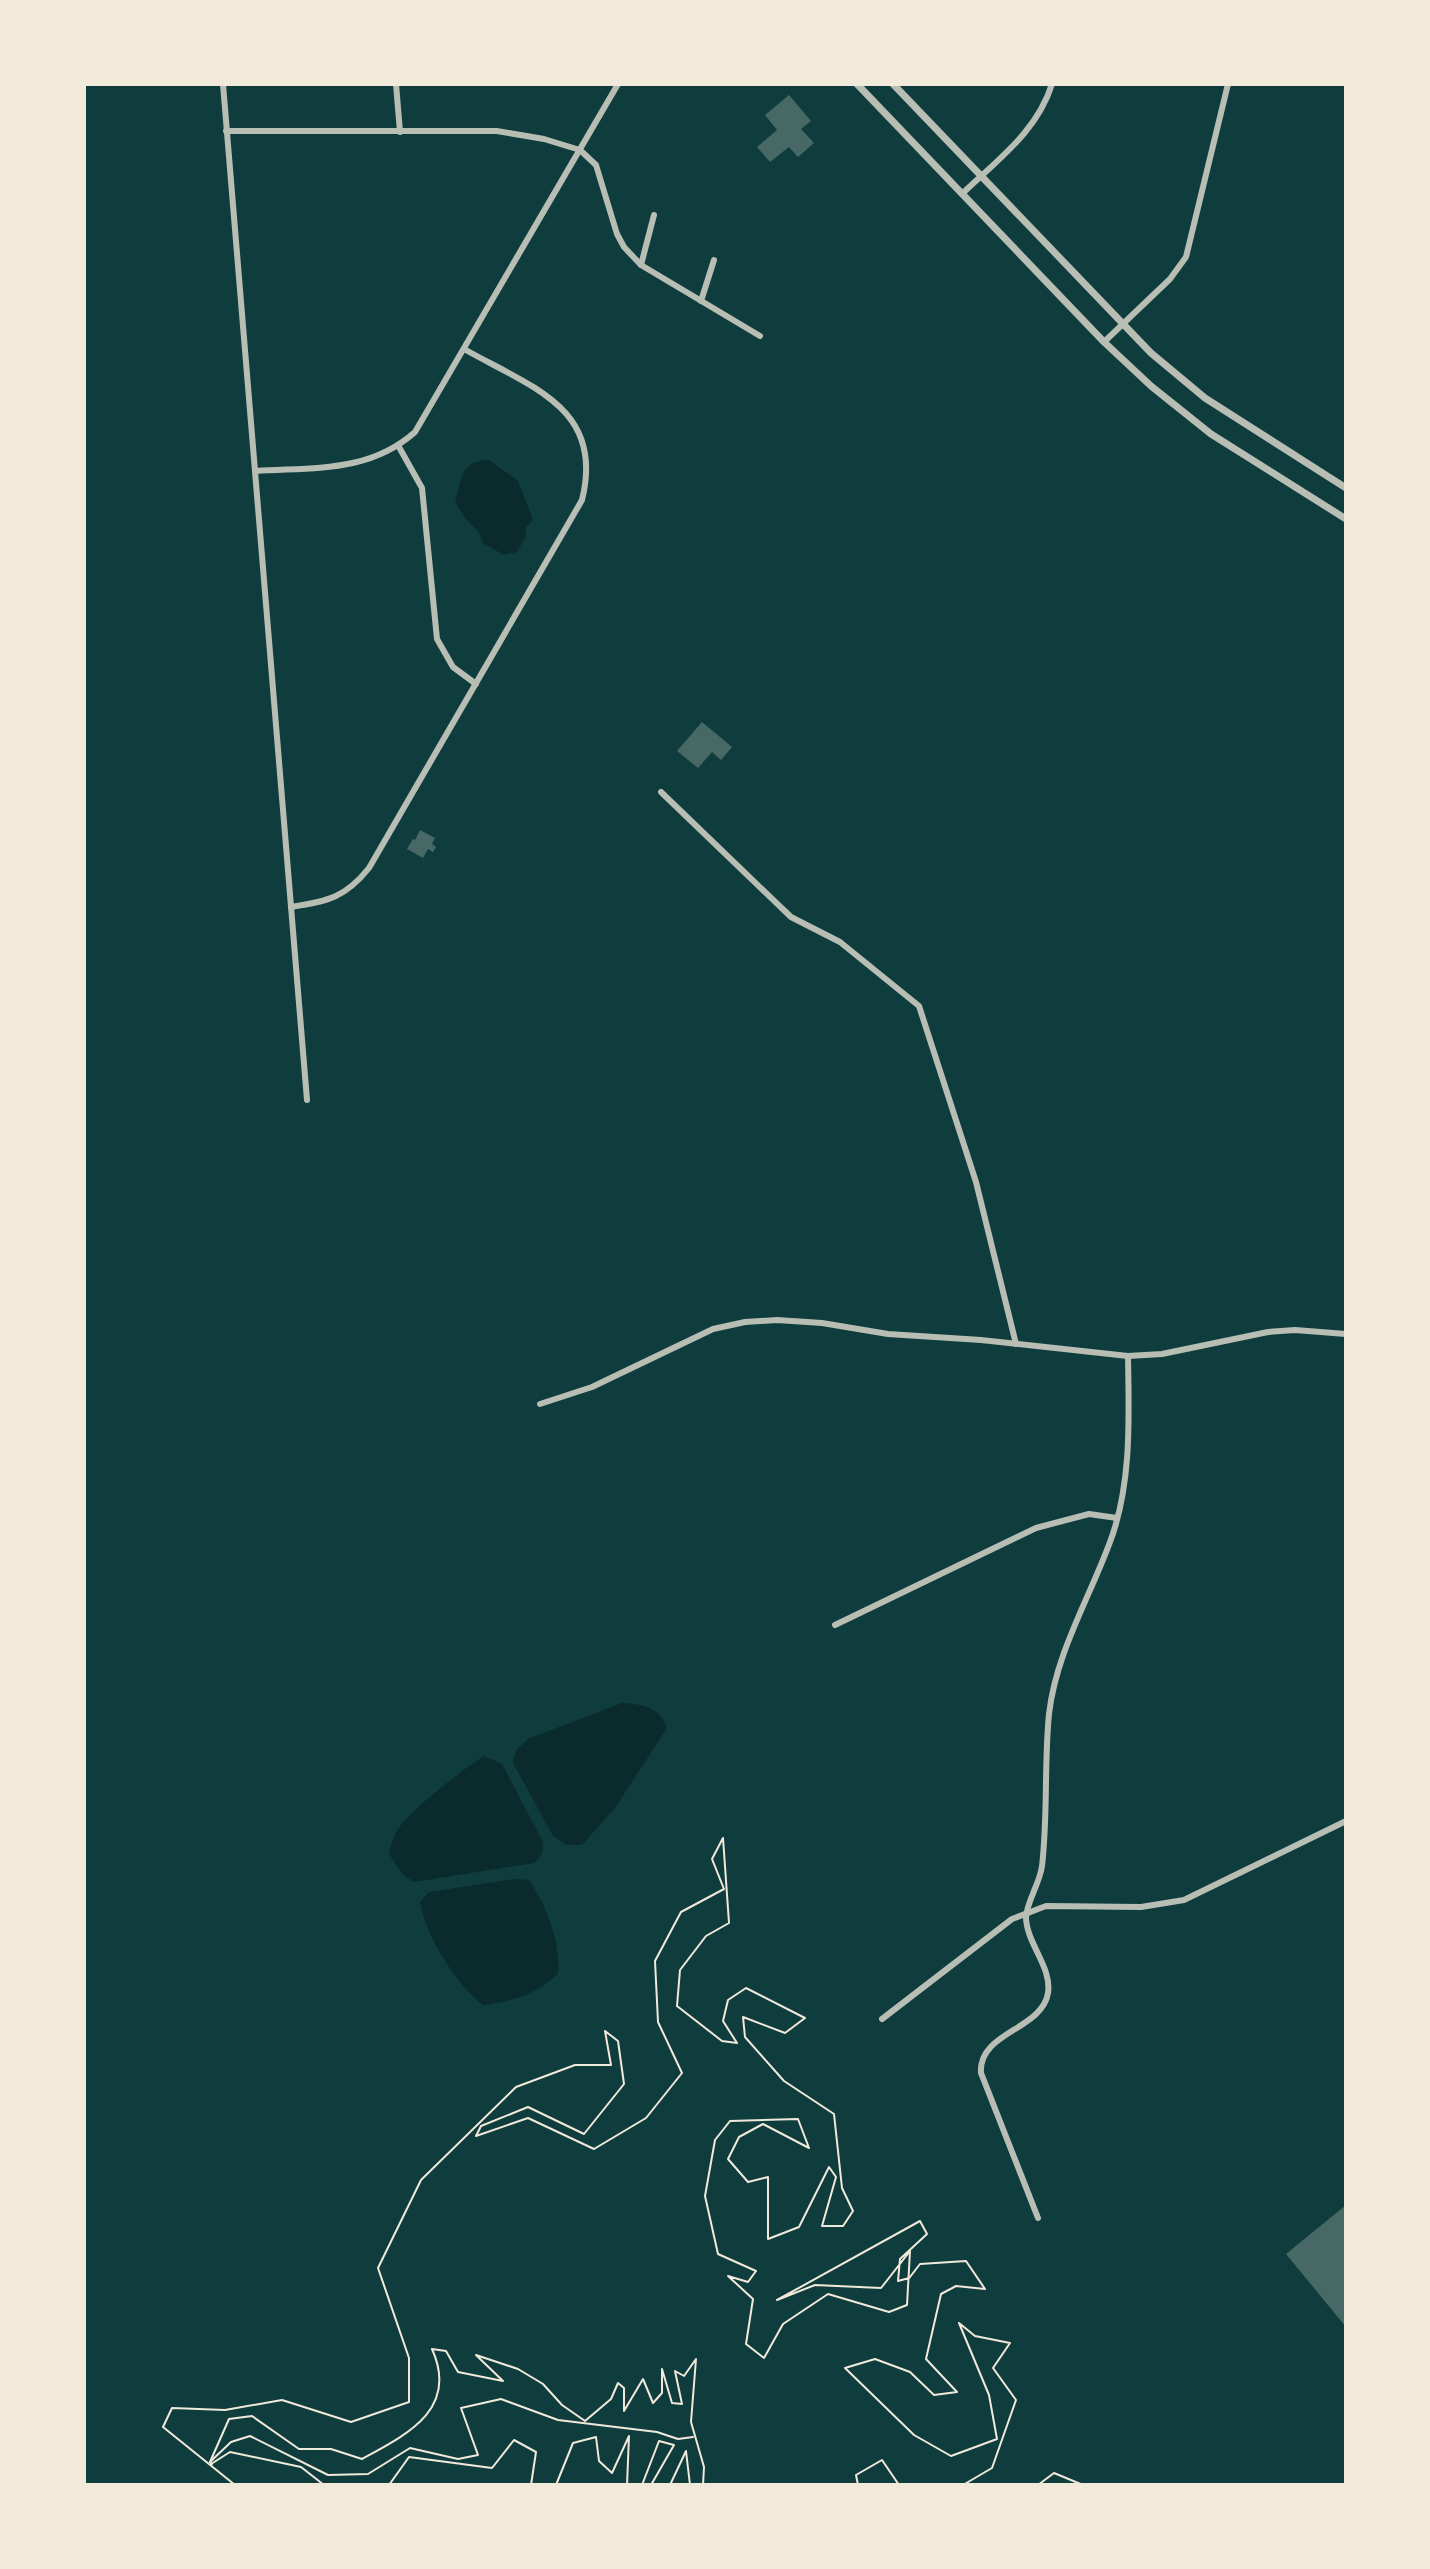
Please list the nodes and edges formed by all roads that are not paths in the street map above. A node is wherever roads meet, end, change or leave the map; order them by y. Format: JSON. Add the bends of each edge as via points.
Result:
{"nodes":[{"id":1,"x":223,"y":84,"type":"edge"},
{"id":2,"x":396,"y":84,"type":"edge"},
{"id":3,"x":618,"y":84,"type":"edge"},
{"id":4,"x":857,"y":84,"type":"edge"},
{"id":5,"x":893,"y":84,"type":"edge"},
{"id":6,"x":1052,"y":84,"type":"edge"},
{"id":7,"x":1228,"y":84,"type":"edge"},
{"id":8,"x":226,"y":131,"type":"junction"},
{"id":9,"x":400,"y":132,"type":"junction"},
{"id":10,"x":580,"y":150,"type":"junction"},
{"id":11,"x":980,"y":176,"type":"junction"},
{"id":12,"x":962,"y":194,"type":"junction"},
{"id":13,"x":654,"y":215,"type":"dead end"},
{"id":14,"x":714,"y":260,"type":"dead end"},
{"id":15,"x":641,"y":265,"type":"junction"},
{"id":16,"x":701,"y":301,"type":"junction"},
{"id":17,"x":1123,"y":324,"type":"junction"},
{"id":18,"x":760,"y":336,"type":"dead end"},
{"id":19,"x":1104,"y":342,"type":"junction"},
{"id":20,"x":464,"y":349,"type":"junction"},
{"id":21,"x":399,"y":447,"type":"junction"},
{"id":22,"x":256,"y":471,"type":"junction"},
{"id":23,"x":1346,"y":488,"type":"edge"},
{"id":24,"x":1346,"y":519,"type":"edge"},
{"id":25,"x":476,"y":684,"type":"junction"},
{"id":26,"x":661,"y":792,"type":"dead end"},
{"id":27,"x":291,"y":907,"type":"junction"},
{"id":28,"x":307,"y":1100,"type":"dead end"},
{"id":29,"x":1346,"y":1334,"type":"edge"},
{"id":30,"x":1016,"y":1344,"type":"junction"},
{"id":31,"x":1128,"y":1356,"type":"junction"},
{"id":32,"x":540,"y":1404,"type":"dead end"},
{"id":33,"x":1117,"y":1518,"type":"junction"},
{"id":34,"x":835,"y":1625,"type":"dead end"},
{"id":35,"x":1346,"y":1821,"type":"edge"},
{"id":36,"x":1027,"y":1912,"type":"junction"},
{"id":37,"x":882,"y":2019,"type":"dead end"},
{"id":38,"x":1038,"y":2218,"type":"dead end"}],
"edges":[{"from":1,"to":8,"type":"street"},
{"from":2,"to":9,"type":"street"},
{"from":3,"to":10,"type":"street"},
{"from":4,"to":12,"type":"street"},
{"from":5,"to":11,"type":"street"},
{"from":6,"to":11,"type":"street","via":[[1035,122]]},
{"from":7,"to":17,"type":"street","via":[[1190,248],[1170,279]]},
{"from":8,"to":9,"type":"street"},
{"from":8,"to":22,"type":"street"},
{"from":9,"to":10,"type":"street","via":[[497,131]]},
{"from":10,"to":15,"type":"street","via":[[596,165],[617,234]]},
{"from":10,"to":20,"type":"street"},
{"from":11,"to":12,"type":"street"},
{"from":11,"to":17,"type":"street"},
{"from":12,"to":19,"type":"street"},
{"from":13,"to":15,"type":"street"},
{"from":14,"to":16,"type":"street"},
{"from":15,"to":16,"type":"street"},
{"from":16,"to":18,"type":"street"},
{"from":17,"to":19,"type":"street"},
{"from":17,"to":23,"type":"street","via":[[1205,398]]},
{"from":19,"to":24,"type":"street","via":[[1190,418]]},
{"from":20,"to":21,"type":"street","via":[[420,425]]},
{"from":20,"to":25,"type":"street","via":[[556,402],[583,438],[588,461],[575,517]]},
{"from":21,"to":22,"type":"street","via":[[359,463]]},
{"from":21,"to":25,"type":"street","via":[[422,488],[437,639],[453,667]]},
{"from":22,"to":27,"type":"street"},
{"from":25,"to":27,"type":"street","via":[[356,885],[325,901]]},
{"from":26,"to":30,"type":"street","via":[[791,917],[840,942],[919,1006],[976,1182]]},
{"from":27,"to":28,"type":"street"},
{"from":29,"to":31,"type":"street","via":[[1268,1332]]},
{"from":30,"to":31,"type":"street"},
{"from":30,"to":32,"type":"street","via":[[822,1323],[745,1322],[713,1329],[592,1387]]},
{"from":31,"to":33,"type":"street","via":[[1125,1476]]},
{"from":33,"to":34,"type":"street","via":[[1089,1514],[1036,1528]]},
{"from":33,"to":36,"type":"street","via":[[1055,1681],[1042,1861]]},
{"from":35,"to":36,"type":"street","via":[[1184,1900],[1141,1907],[1046,1906]]},
{"from":36,"to":37,"type":"street"},
{"from":36,"to":38,"type":"street","via":[[1048,1995],[1037,2013],[983,2056],[981,2073]]}]}
